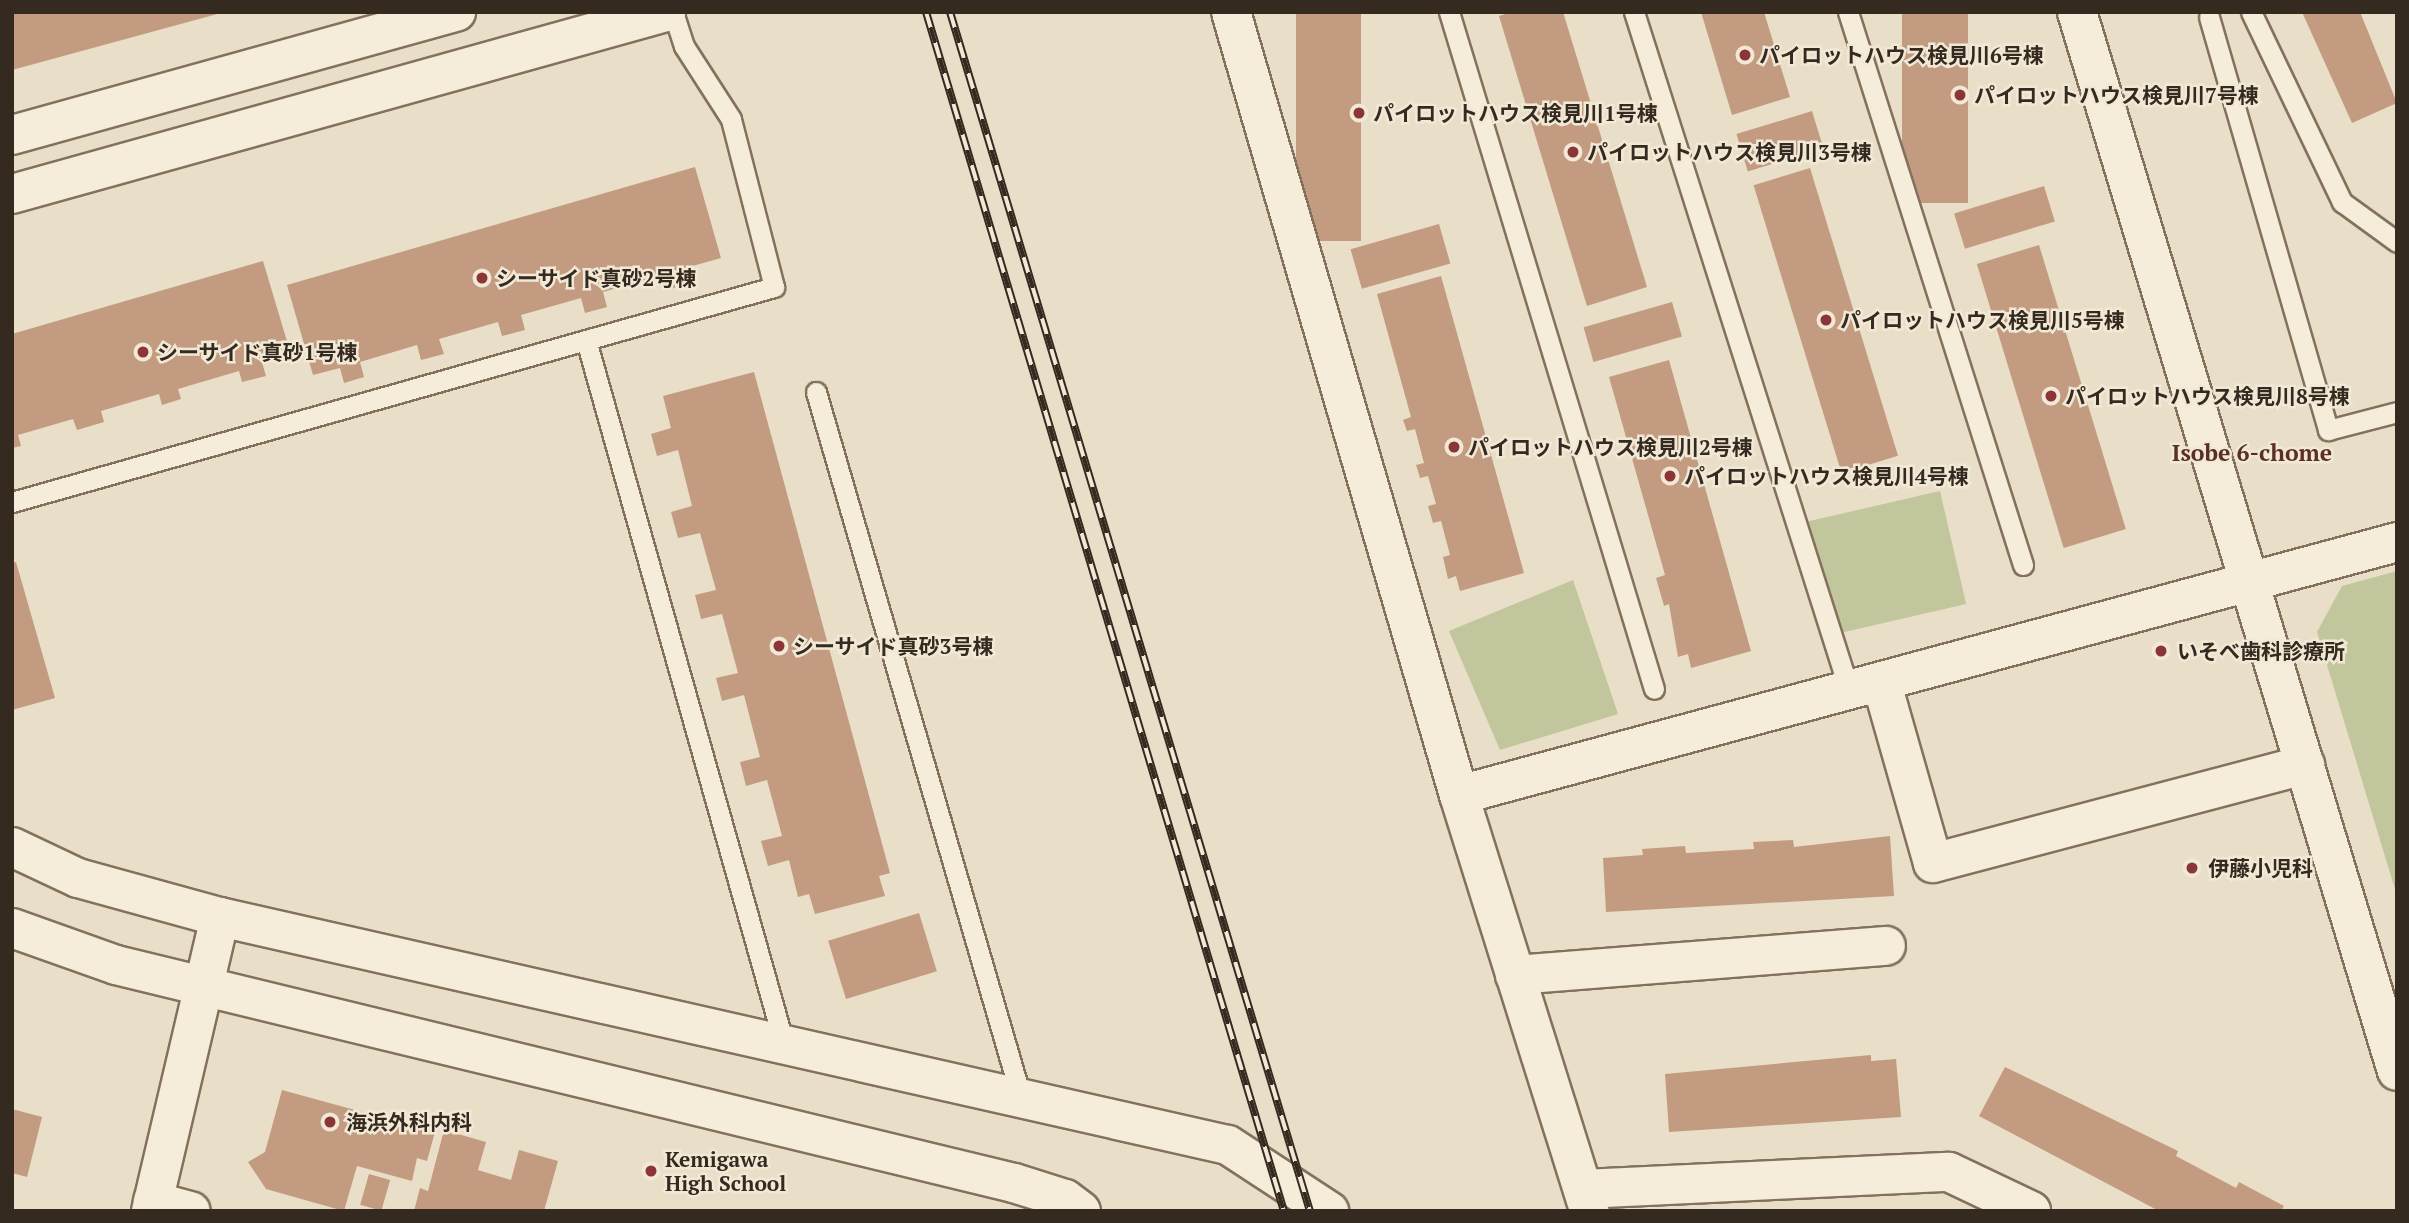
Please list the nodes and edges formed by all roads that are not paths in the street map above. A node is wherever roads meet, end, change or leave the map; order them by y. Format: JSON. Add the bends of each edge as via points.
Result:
{"nodes":[{"id":1,"x":456,"y":12,"type":"edge"},
{"id":2,"x":1231,"y":12,"type":"edge"},
{"id":3,"x":1449,"y":12,"type":"edge"},
{"id":4,"x":1634,"y":12,"type":"edge"},
{"id":5,"x":1848,"y":12,"type":"edge"},
{"id":6,"x":2077,"y":12,"type":"edge"},
{"id":7,"x":2251,"y":12,"type":"edge"},
{"id":8,"x":647,"y":14,"type":"edge"},
{"id":9,"x":2209,"y":18,"type":"dead end"},
{"id":10,"x":12,"y":135,"type":"edge"},
{"id":11,"x":12,"y":194,"type":"edge"},
{"id":12,"x":2397,"y":242,"type":"edge"},
{"id":13,"x":586,"y":340,"type":"junction"},
{"id":14,"x":816,"y":392,"type":"dead end"},
{"id":15,"x":2397,"y":412,"type":"edge"},
{"id":16,"x":12,"y":502,"type":"edge"},
{"id":17,"x":2397,"y":542,"type":"edge"},
{"id":18,"x":2023,"y":565,"type":"dead end"},
{"id":19,"x":2251,"y":584,"type":"junction"},
{"id":20,"x":1654,"y":688,"type":"dead end"},
{"id":21,"x":1866,"y":689,"type":"junction"},
{"id":22,"x":2305,"y":765,"type":"junction"},
{"id":23,"x":1459,"y":795,"type":"junction"},
{"id":24,"x":12,"y":847,"type":"edge"},
{"id":25,"x":220,"y":917,"type":"junction"},
{"id":26,"x":12,"y":928,"type":"edge"},
{"id":27,"x":1886,"y":946,"type":"dead end"},
{"id":28,"x":1516,"y":975,"type":"junction"},
{"id":29,"x":203,"y":987,"type":"junction"},
{"id":30,"x":784,"y":1044,"type":"junction"},
{"id":31,"x":2397,"y":1071,"type":"edge"},
{"id":32,"x":1021,"y":1097,"type":"junction"},
{"id":33,"x":1586,"y":1200,"type":"edge"},
{"id":34,"x":152,"y":1206,"type":"edge"},
{"id":35,"x":191,"y":1211,"type":"edge"},
{"id":36,"x":1081,"y":1211,"type":"edge"},
{"id":37,"x":1329,"y":1211,"type":"edge"},
{"id":38,"x":2031,"y":1211,"type":"edge"}],
"edges":[{"from":1,"to":10,"type":"street"},
{"from":2,"to":23,"type":"street"},
{"from":3,"to":20,"type":"lane"},
{"from":4,"to":21,"type":"lane"},
{"from":5,"to":18,"type":"lane"},
{"from":6,"to":19,"type":"street"},
{"from":7,"to":12,"type":"lane","via":[[2342,202]]},
{"from":8,"to":11,"type":"street"},
{"from":8,"to":13,"type":"lane","via":[[684,46],[732,119],[774,288]]},
{"from":9,"to":15,"type":"lane","via":[[2329,430]]},
{"from":13,"to":16,"type":"lane"},
{"from":13,"to":30,"type":"lane"},
{"from":14,"to":32,"type":"lane"},
{"from":17,"to":19,"type":"street"},
{"from":19,"to":21,"type":"street"},
{"from":19,"to":22,"type":"street"},
{"from":21,"to":22,"type":"street","via":[[1933,863]]},
{"from":21,"to":23,"type":"street"},
{"from":22,"to":31,"type":"street"},
{"from":23,"to":28,"type":"street"},
{"from":24,"to":25,"type":"street","via":[[78,878]]},
{"from":25,"to":29,"type":"street"},
{"from":25,"to":30,"type":"street"},
{"from":26,"to":29,"type":"street","via":[[64,950]]},
{"from":27,"to":28,"type":"street"},
{"from":28,"to":33,"type":"street"},
{"from":29,"to":34,"type":"street"},
{"from":29,"to":36,"type":"street","via":[[1014,1183],[1065,1199]]},
{"from":30,"to":32,"type":"street"},
{"from":32,"to":37,"type":"street","via":[[1228,1145]]},
{"from":33,"to":38,"type":"street","via":[[1949,1172]]},
{"from":34,"to":35,"type":"street"}]}
